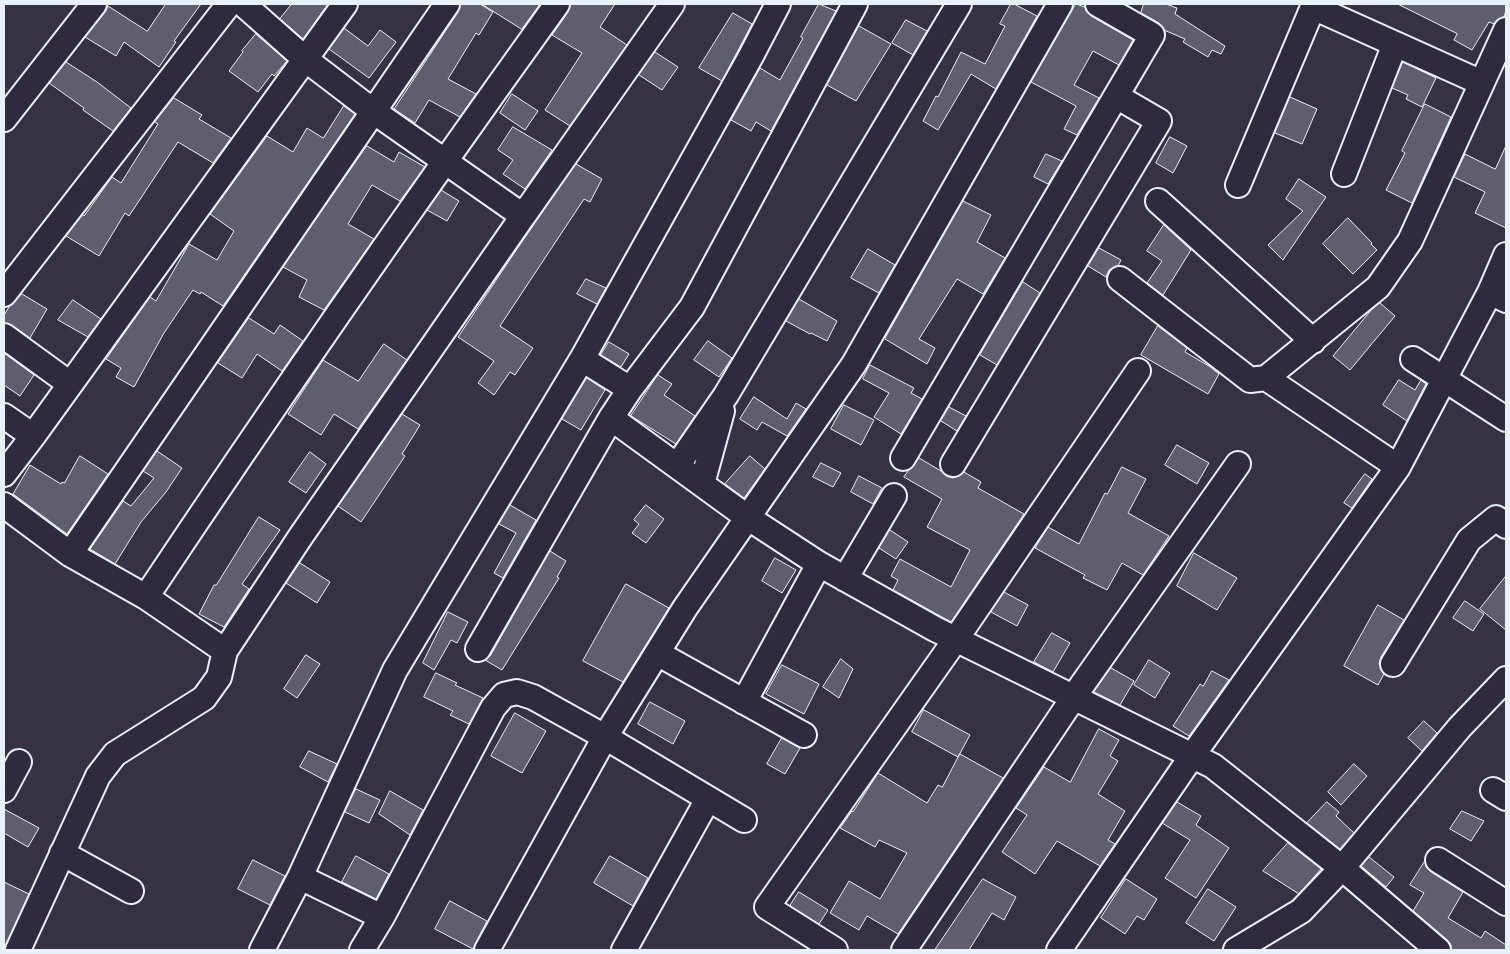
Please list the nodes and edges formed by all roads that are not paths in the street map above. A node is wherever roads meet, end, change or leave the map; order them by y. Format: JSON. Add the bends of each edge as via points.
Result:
{"nodes":[{"id":1,"x":94,"y":4,"type":"edge"},
{"id":2,"x":229,"y":4,"type":"edge"},
{"id":3,"x":243,"y":4,"type":"edge"},
{"id":4,"x":345,"y":4,"type":"edge"},
{"id":5,"x":447,"y":4,"type":"edge"},
{"id":6,"x":557,"y":4,"type":"edge"},
{"id":7,"x":672,"y":4,"type":"edge"},
{"id":8,"x":778,"y":4,"type":"edge"},
{"id":9,"x":854,"y":4,"type":"edge"},
{"id":10,"x":959,"y":4,"type":"edge"},
{"id":11,"x":1060,"y":4,"type":"edge"},
{"id":12,"x":1098,"y":4,"type":"edge"},
{"id":13,"x":1310,"y":5,"type":"edge"},
{"id":14,"x":1506,"y":30,"type":"edge"},
{"id":15,"x":1395,"y":44,"type":"junction"},
{"id":16,"x":305,"y":59,"type":"junction"},
{"id":17,"x":1482,"y":83,"type":"junction"},
{"id":18,"x":1116,"y":96,"type":"junction"},
{"id":19,"x":373,"y":111,"type":"junction"},
{"id":20,"x":4,"y":116,"type":"edge"},
{"id":21,"x":444,"y":161,"type":"junction"},
{"id":22,"x":1344,"y":174,"type":"dead end"},
{"id":23,"x":1238,"y":185,"type":"dead end"},
{"id":24,"x":1158,"y":201,"type":"dead end"},
{"id":25,"x":523,"y":216,"type":"junction"},
{"id":26,"x":1506,"y":255,"type":"edge"},
{"id":27,"x":1120,"y":279,"type":"dead end"},
{"id":28,"x":4,"y":294,"type":"edge"},
{"id":29,"x":1498,"y":296,"type":"edge"},
{"id":30,"x":4,"y":336,"type":"edge"},
{"id":31,"x":1312,"y":340,"type":"junction"},
{"id":32,"x":582,"y":358,"type":"junction"},
{"id":33,"x":1413,"y":359,"type":"dead end"},
{"id":34,"x":1138,"y":370,"type":"dead end"},
{"id":35,"x":1266,"y":378,"type":"junction"},
{"id":36,"x":1445,"y":379,"type":"junction"},
{"id":37,"x":70,"y":384,"type":"junction"},
{"id":38,"x":630,"y":389,"type":"junction"},
{"id":39,"x":726,"y":395,"type":"junction"},
{"id":40,"x":4,"y":416,"type":"edge"},
{"id":41,"x":611,"y":418,"type":"junction"},
{"id":42,"x":1506,"y":419,"type":"edge"},
{"id":43,"x":33,"y":436,"type":"junction"},
{"id":44,"x":903,"y":458,"type":"dead end"},
{"id":45,"x":953,"y":464,"type":"dead end"},
{"id":46,"x":1238,"y":464,"type":"dead end"},
{"id":47,"x":677,"y":466,"type":"junction"},
{"id":48,"x":1398,"y":467,"type":"junction"},
{"id":49,"x":4,"y":474,"type":"edge"},
{"id":50,"x":702,"y":484,"type":"junction"},
{"id":51,"x":894,"y":496,"type":"dead end"},
{"id":52,"x":4,"y":505,"type":"edge"},
{"id":53,"x":747,"y":517,"type":"junction"},
{"id":54,"x":1506,"y":526,"type":"edge"},
{"id":55,"x":70,"y":554,"type":"junction"},
{"id":56,"x":819,"y":564,"type":"junction"},
{"id":57,"x":845,"y":579,"type":"junction"},
{"id":58,"x":146,"y":597,"type":"junction"},
{"id":59,"x":956,"y":639,"type":"junction"},
{"id":60,"x":478,"y":649,"type":"dead end"},
{"id":61,"x":225,"y":651,"type":"junction"},
{"id":62,"x":657,"y":653,"type":"junction"},
{"id":63,"x":1393,"y":664,"type":"dead end"},
{"id":64,"x":1506,"y":679,"type":"edge"},
{"id":65,"x":1074,"y":699,"type":"junction"},
{"id":66,"x":744,"y":702,"type":"junction"},
{"id":67,"x":804,"y":735,"type":"dead end"},
{"id":68,"x":604,"y":737,"type":"junction"},
{"id":69,"x":1192,"y":756,"type":"junction"},
{"id":70,"x":19,"y":762,"type":"dead end"},
{"id":71,"x":4,"y":790,"type":"edge"},
{"id":72,"x":708,"y":799,"type":"junction"},
{"id":73,"x":744,"y":820,"type":"dead end"},
{"id":74,"x":62,"y":853,"type":"junction"},
{"id":75,"x":1438,"y":860,"type":"dead end"},
{"id":76,"x":1342,"y":868,"type":"junction"},
{"id":77,"x":300,"y":877,"type":"junction"},
{"id":78,"x":131,"y":891,"type":"dead end"},
{"id":79,"x":1506,"y":903,"type":"edge"},
{"id":80,"x":382,"y":917,"type":"junction"},
{"id":81,"x":18,"y":950,"type":"edge"},
{"id":82,"x":262,"y":950,"type":"edge"},
{"id":83,"x":362,"y":950,"type":"edge"},
{"id":84,"x":487,"y":950,"type":"edge"},
{"id":85,"x":624,"y":950,"type":"edge"},
{"id":86,"x":835,"y":950,"type":"edge"},
{"id":87,"x":904,"y":950,"type":"edge"},
{"id":88,"x":1059,"y":950,"type":"edge"},
{"id":89,"x":1236,"y":950,"type":"edge"},
{"id":90,"x":1438,"y":950,"type":"edge"}],
"edges":[{"from":1,"to":20,"type":"street"},
{"from":2,"to":28,"type":"street"},
{"from":3,"to":16,"type":"street"},
{"from":4,"to":16,"type":"street"},
{"from":5,"to":19,"type":"street"},
{"from":6,"to":21,"type":"street"},
{"from":7,"to":25,"type":"street"},
{"from":8,"to":32,"type":"street"},
{"from":9,"to":38,"type":"street","via":[[692,307]]},
{"from":10,"to":39,"type":"street"},
{"from":11,"to":53,"type":"street","via":[[854,364]]},
{"from":12,"to":18,"type":"street","via":[[1152,35]]},
{"from":13,"to":15,"type":"street"},
{"from":13,"to":23,"type":"street"},
{"from":14,"to":17,"type":"street"},
{"from":15,"to":17,"type":"street"},
{"from":15,"to":22,"type":"street"},
{"from":16,"to":19,"type":"street"},
{"from":16,"to":37,"type":"street"},
{"from":17,"to":31,"type":"street","via":[[1410,241],[1378,287]]},
{"from":18,"to":44,"type":"street"},
{"from":18,"to":45,"type":"street","via":[[1159,121]]},
{"from":19,"to":21,"type":"street"},
{"from":19,"to":55,"type":"street"},
{"from":21,"to":25,"type":"street"},
{"from":21,"to":58,"type":"street"},
{"from":24,"to":31,"type":"street"},
{"from":25,"to":61,"type":"street"},
{"from":26,"to":29,"type":"street"},
{"from":27,"to":35,"type":"street","via":[[1250,380]]},
{"from":29,"to":36,"type":"street"},
{"from":30,"to":37,"type":"street"},
{"from":31,"to":35,"type":"street"},
{"from":32,"to":38,"type":"street"},
{"from":32,"to":77,"type":"street","via":[[395,670]]},
{"from":33,"to":36,"type":"street"},
{"from":34,"to":59,"type":"street"},
{"from":35,"to":48,"type":"street"},
{"from":36,"to":42,"type":"street"},
{"from":36,"to":48,"type":"street"},
{"from":37,"to":43,"type":"street"},
{"from":38,"to":41,"type":"street"},
{"from":39,"to":47,"type":"street"},
{"from":39,"to":50,"type":"street"},
{"from":40,"to":43,"type":"street"},
{"from":41,"to":47,"type":"street"},
{"from":41,"to":60,"type":"street"},
{"from":43,"to":49,"type":"street"},
{"from":46,"to":65,"type":"street"},
{"from":47,"to":50,"type":"street"},
{"from":48,"to":69,"type":"street"},
{"from":50,"to":53,"type":"street"},
{"from":51,"to":57,"type":"street"},
{"from":52,"to":55,"type":"street"},
{"from":53,"to":56,"type":"street"},
{"from":53,"to":62,"type":"street"},
{"from":54,"to":63,"type":"street","via":[[1496,518],[1468,540]]},
{"from":55,"to":58,"type":"street"},
{"from":56,"to":57,"type":"street"},
{"from":56,"to":66,"type":"street"},
{"from":57,"to":59,"type":"street"},
{"from":58,"to":61,"type":"street"},
{"from":59,"to":65,"type":"street"},
{"from":59,"to":86,"type":"street","via":[[766,907]]},
{"from":61,"to":74,"type":"street","via":[[219,677],[204,698],[115,754],[98,776]]},
{"from":62,"to":66,"type":"street"},
{"from":62,"to":68,"type":"street"},
{"from":64,"to":76,"type":"street","via":[[1460,727]]},
{"from":65,"to":69,"type":"street"},
{"from":65,"to":87,"type":"street"},
{"from":66,"to":67,"type":"street"},
{"from":68,"to":72,"type":"street"},
{"from":68,"to":80,"type":"street","via":[[534,697],[516,692],[504,695],[493,708]]},
{"from":68,"to":84,"type":"street"},
{"from":69,"to":76,"type":"street","via":[[1213,766]]},
{"from":69,"to":88,"type":"street"},
{"from":70,"to":71,"type":"street"},
{"from":72,"to":73,"type":"street"},
{"from":72,"to":85,"type":"street"},
{"from":74,"to":78,"type":"street"},
{"from":74,"to":81,"type":"street"},
{"from":75,"to":79,"type":"street"},
{"from":76,"to":89,"type":"street","via":[[1301,911]]},
{"from":76,"to":90,"type":"street"},
{"from":77,"to":80,"type":"street"},
{"from":77,"to":82,"type":"street"},
{"from":80,"to":83,"type":"street"}]}
